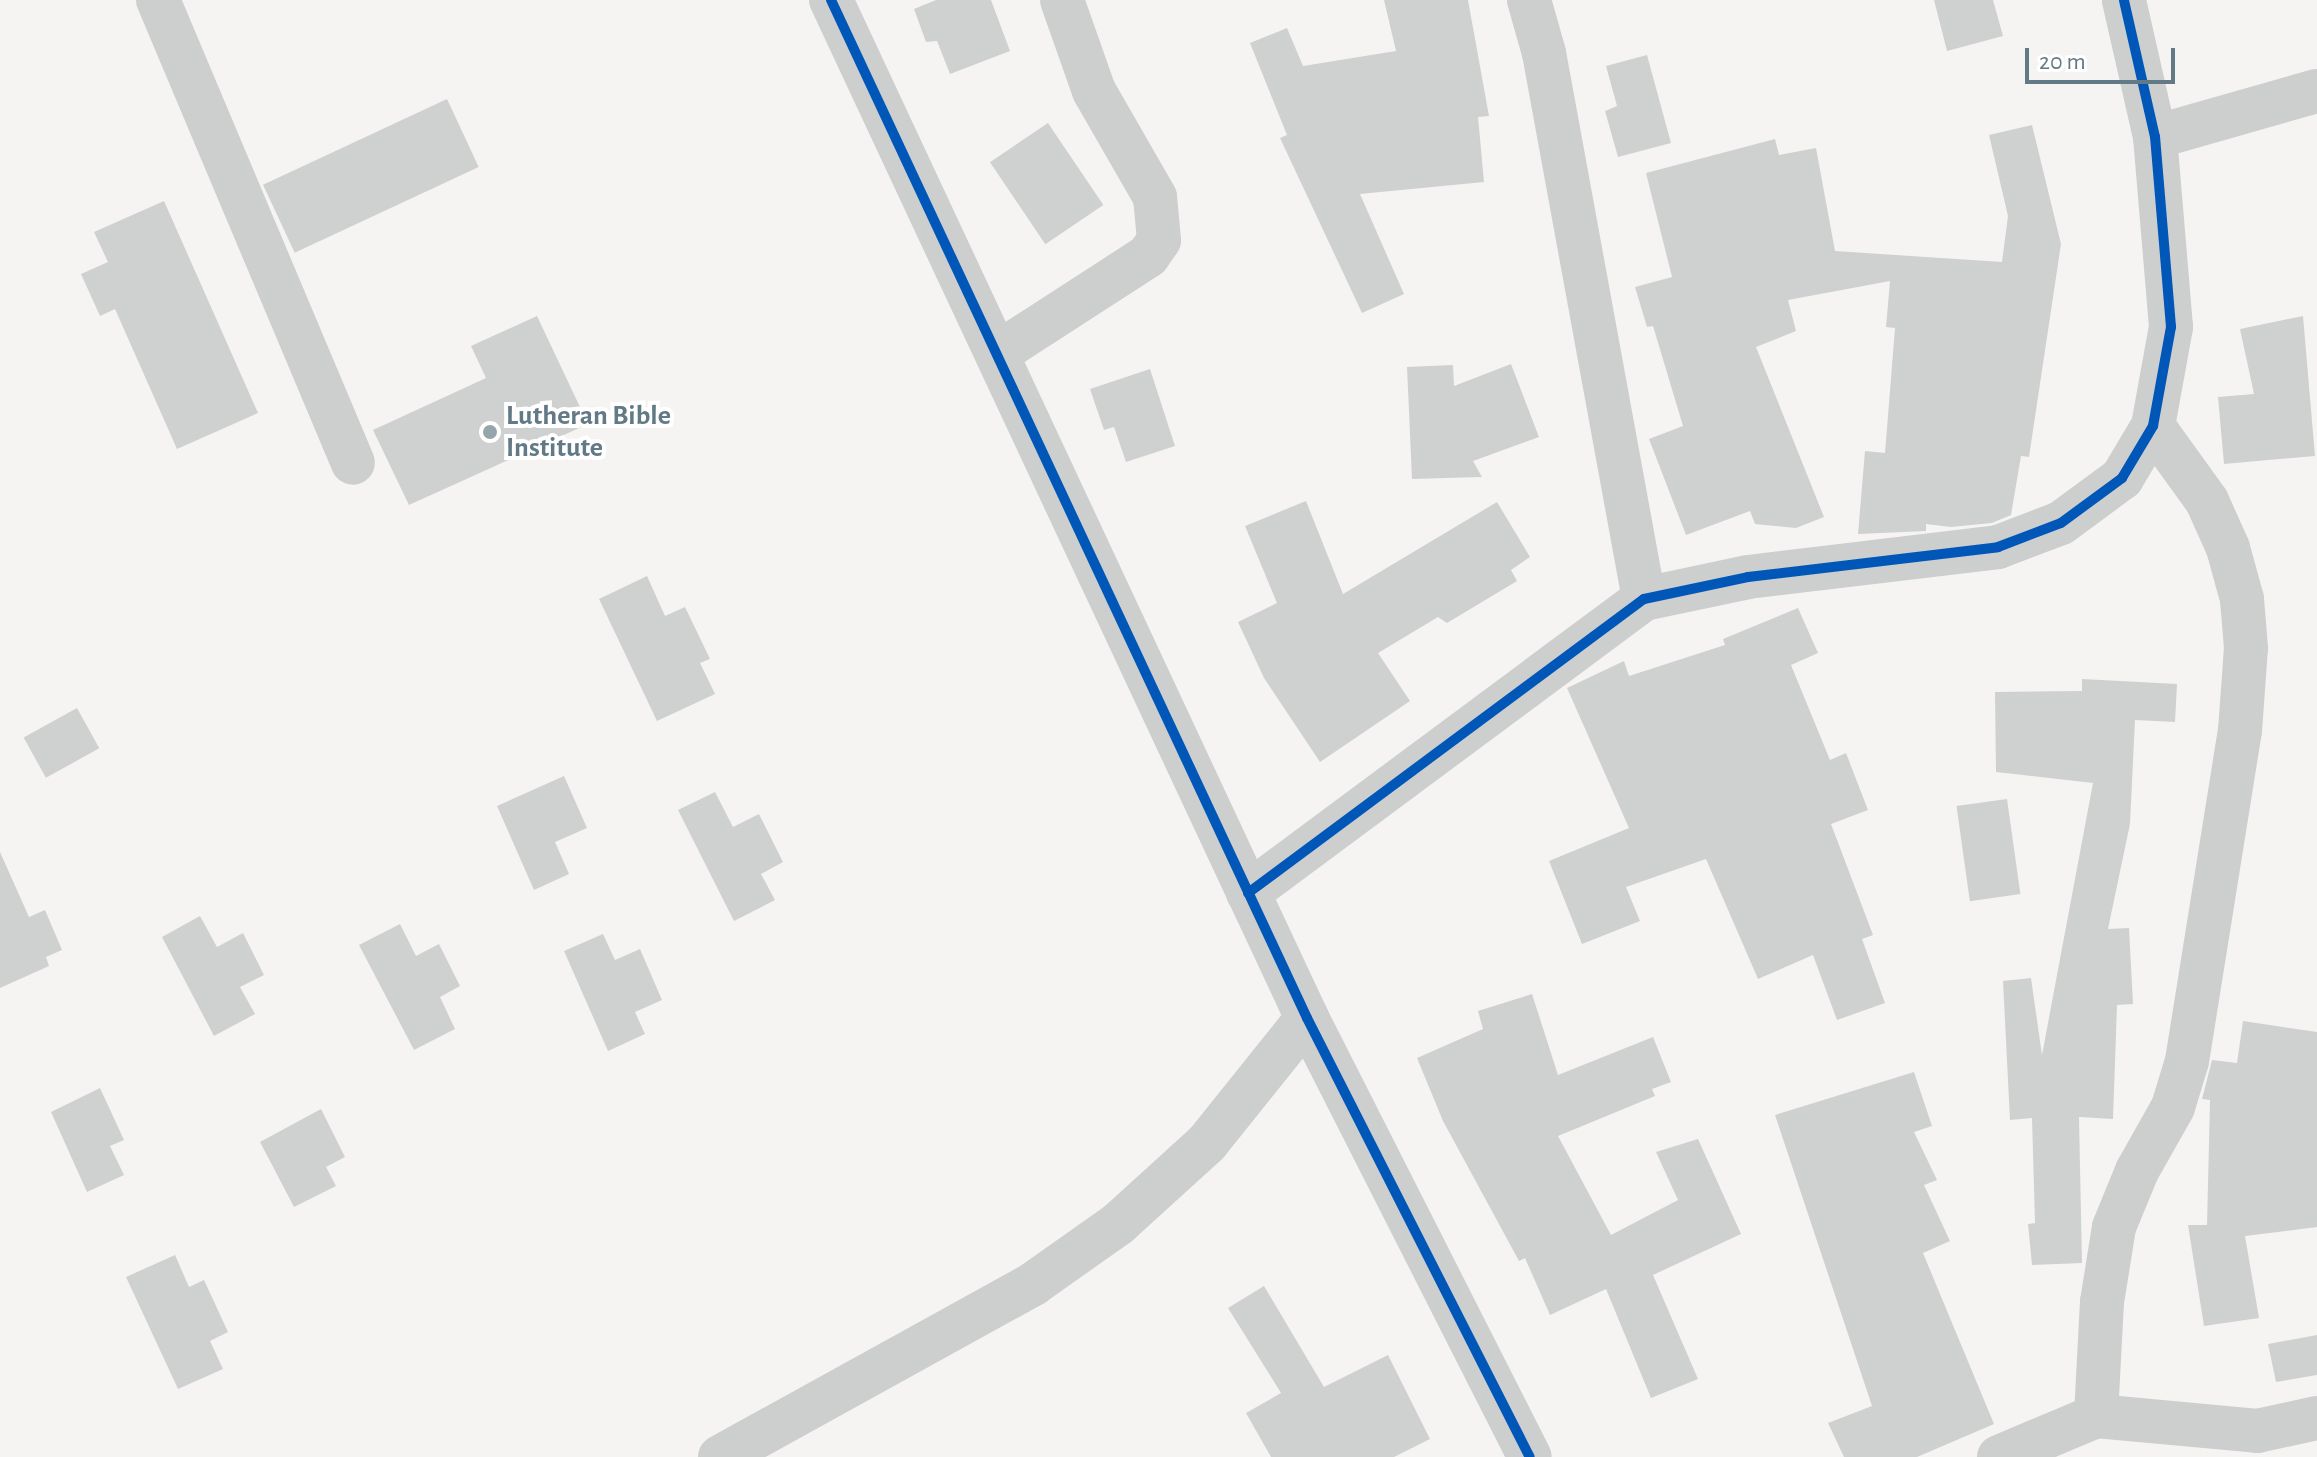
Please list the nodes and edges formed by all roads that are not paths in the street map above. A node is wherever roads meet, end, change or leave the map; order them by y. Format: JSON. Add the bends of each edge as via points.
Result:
{"nodes":[{"id":1,"x":158,"y":0,"type":"edge"},
{"id":2,"x":831,"y":0,"type":"edge"},
{"id":3,"x":1062,"y":0,"type":"edge"},
{"id":4,"x":1529,"y":0,"type":"edge"},
{"id":5,"x":2124,"y":0,"type":"edge"},
{"id":6,"x":2317,"y":91,"type":"edge"},
{"id":7,"x":2155,"y":137,"type":"junction"},
{"id":8,"x":998,"y":353,"type":"junction"},
{"id":9,"x":2153,"y":426,"type":"junction"},
{"id":10,"x":353,"y":463,"type":"dead end"},
{"id":11,"x":1644,"y":599,"type":"junction"},
{"id":12,"x":1248,"y":893,"type":"junction"},
{"id":13,"x":1307,"y":1018,"type":"junction"},
{"id":14,"x":2096,"y":1416,"type":"junction"},
{"id":15,"x":2317,"y":1418,"type":"edge"},
{"id":16,"x":720,"y":1457,"type":"edge"},
{"id":17,"x":1530,"y":1457,"type":"edge"},
{"id":18,"x":1999,"y":1457,"type":"edge"}],
"edges":[{"from":1,"to":10,"type":"street"},
{"from":2,"to":8,"type":"street"},
{"from":3,"to":8,"type":"street","via":[[1094,91],[1155,197],[1159,240],[1148,256]]},
{"from":4,"to":11,"type":"street","via":[[1544,53]]},
{"from":5,"to":7,"type":"street"},
{"from":6,"to":7,"type":"street"},
{"from":7,"to":9,"type":"street","via":[[2171,327]]},
{"from":8,"to":12,"type":"street"},
{"from":9,"to":11,"type":"street","via":[[2122,478],[2061,523],[1998,547],[1748,577]]},
{"from":9,"to":14,"type":"street","via":[[2207,501],[2228,548],[2242,599],[2246,648],[2240,731],[2187,1061],[2173,1107],[2137,1171],[2114,1227],[2102,1302]]},
{"from":11,"to":12,"type":"street"},
{"from":12,"to":13,"type":"street"},
{"from":13,"to":16,"type":"street","via":[[1207,1143],[1118,1224],[1033,1284]]},
{"from":13,"to":17,"type":"street"},
{"from":14,"to":15,"type":"street","via":[[2257,1431]]},
{"from":14,"to":18,"type":"street"}]}
